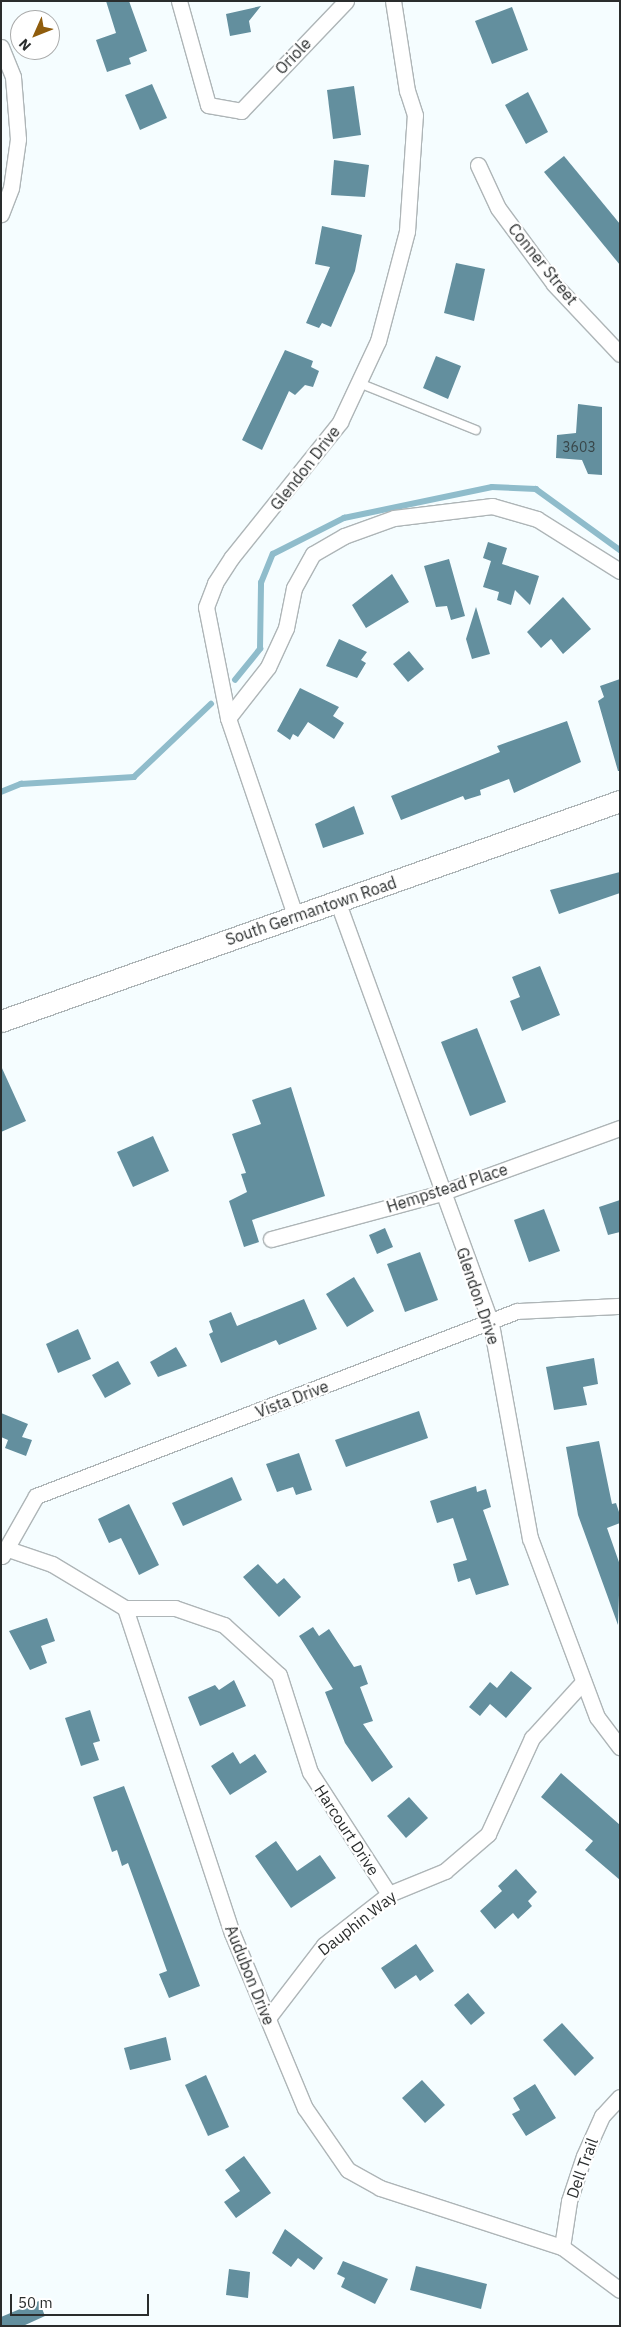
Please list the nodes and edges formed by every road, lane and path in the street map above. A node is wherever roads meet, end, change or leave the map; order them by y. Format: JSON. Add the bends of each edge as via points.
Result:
{"nodes":[{"id":1,"x":178,"y":1,"type":"edge"},
{"id":2,"x":346,"y":1,"type":"edge"},
{"id":3,"x":393,"y":1,"type":"edge"},
{"id":4,"x":1,"y":47,"type":"edge"},
{"id":5,"x":478,"y":165,"type":"dead end"},
{"id":6,"x":1,"y":214,"type":"edge"},
{"id":7,"x":620,"y":354,"type":"edge"},
{"id":8,"x":358,"y":383,"type":"junction"},
{"id":9,"x":476,"y":430,"type":"dead end"},
{"id":10,"x":620,"y":572,"type":"edge"},
{"id":11,"x":228,"y":718,"type":"junction"},
{"id":12,"x":620,"y":801,"type":"edge"},
{"id":13,"x":338,"y":903,"type":"junction"},
{"id":14,"x":295,"y":915,"type":"junction"},
{"id":15,"x":1,"y":1021,"type":"edge"},
{"id":16,"x":620,"y":1128,"type":"edge"},
{"id":17,"x":442,"y":1193,"type":"junction"},
{"id":18,"x":271,"y":1239,"type":"dead end"},
{"id":19,"x":620,"y":1306,"type":"edge"},
{"id":20,"x":490,"y":1324,"type":"junction"},
{"id":21,"x":4,"y":1553,"type":"edge"},
{"id":22,"x":125,"y":1608,"type":"junction"},
{"id":23,"x":583,"y":1682,"type":"junction"},
{"id":24,"x":620,"y":1747,"type":"edge"},
{"id":25,"x":389,"y":1894,"type":"junction"},
{"id":26,"x":268,"y":2018,"type":"junction"},
{"id":27,"x":620,"y":2097,"type":"edge"},
{"id":28,"x":562,"y":2247,"type":"junction"},
{"id":29,"x":620,"y":2290,"type":"edge"}],
"edges":[{"from":1,"to":2,"type":"street","name":"Oriole","via":[[208,105],[241,111]]},
{"from":3,"to":8,"type":"street","name":"Glendon Drive","via":[[406,91],[415,115],[407,231],[378,342]]},
{"from":4,"to":6,"type":"street","via":[[13,77],[18,139],[11,188]]},
{"from":5,"to":7,"type":"street","name":"Conner Street","via":[[498,208],[549,276]]},
{"from":8,"to":9,"type":"lane"},
{"from":8,"to":11,"type":"street","name":"Glendon Drive","via":[[340,422],[215,583],[206,607]]},
{"from":10,"to":11,"type":"street","via":[[537,519],[492,506],[394,518],[344,536],[313,554],[294,588],[286,628],[268,667]]},
{"from":11,"to":14,"type":"street","name":"Glendon Drive"},
{"from":12,"to":13,"type":"main road","name":"South Germantown Road"},
{"from":13,"to":14,"type":"main road","name":"South Germantown Road"},
{"from":13,"to":17,"type":"street","name":"Glendon Drive"},
{"from":14,"to":15,"type":"main road","name":"South Germantown Road"},
{"from":16,"to":17,"type":"street","name":"Hempstead Place"},
{"from":17,"to":18,"type":"street","name":"Hempstead Place"},
{"from":17,"to":20,"type":"street","name":"Glendon Drive"},
{"from":19,"to":20,"type":"street","name":"Vista Drive","via":[[517,1311]]},
{"from":20,"to":21,"type":"street","name":"Vista Drive","via":[[36,1496]]},
{"from":20,"to":23,"type":"street","name":"Glendon Drive","via":[[530,1538]]},
{"from":21,"to":22,"type":"street","via":[[52,1564]]},
{"from":22,"to":25,"type":"street","name":"Harcourt Drive","via":[[175,1608],[224,1624],[279,1675],[310,1772]]},
{"from":22,"to":26,"type":"street","name":"Audubon Drive","via":[[232,1933]]},
{"from":23,"to":24,"type":"street","name":"Glendon Drive","via":[[597,1717]]},
{"from":23,"to":25,"type":"street","name":"Dauphin Way","via":[[532,1738],[488,1834],[445,1871]]},
{"from":25,"to":26,"type":"street","name":"Dauphin Way","via":[[324,1945]]},
{"from":26,"to":28,"type":"street","name":"Audubon Drive","via":[[305,2108],[348,2170],[380,2188]]},
{"from":27,"to":28,"type":"street","name":"Dell Trail","via":[[602,2116],[584,2156],[569,2201]]},
{"from":28,"to":29,"type":"street","name":"Audubon Drive"}]}
